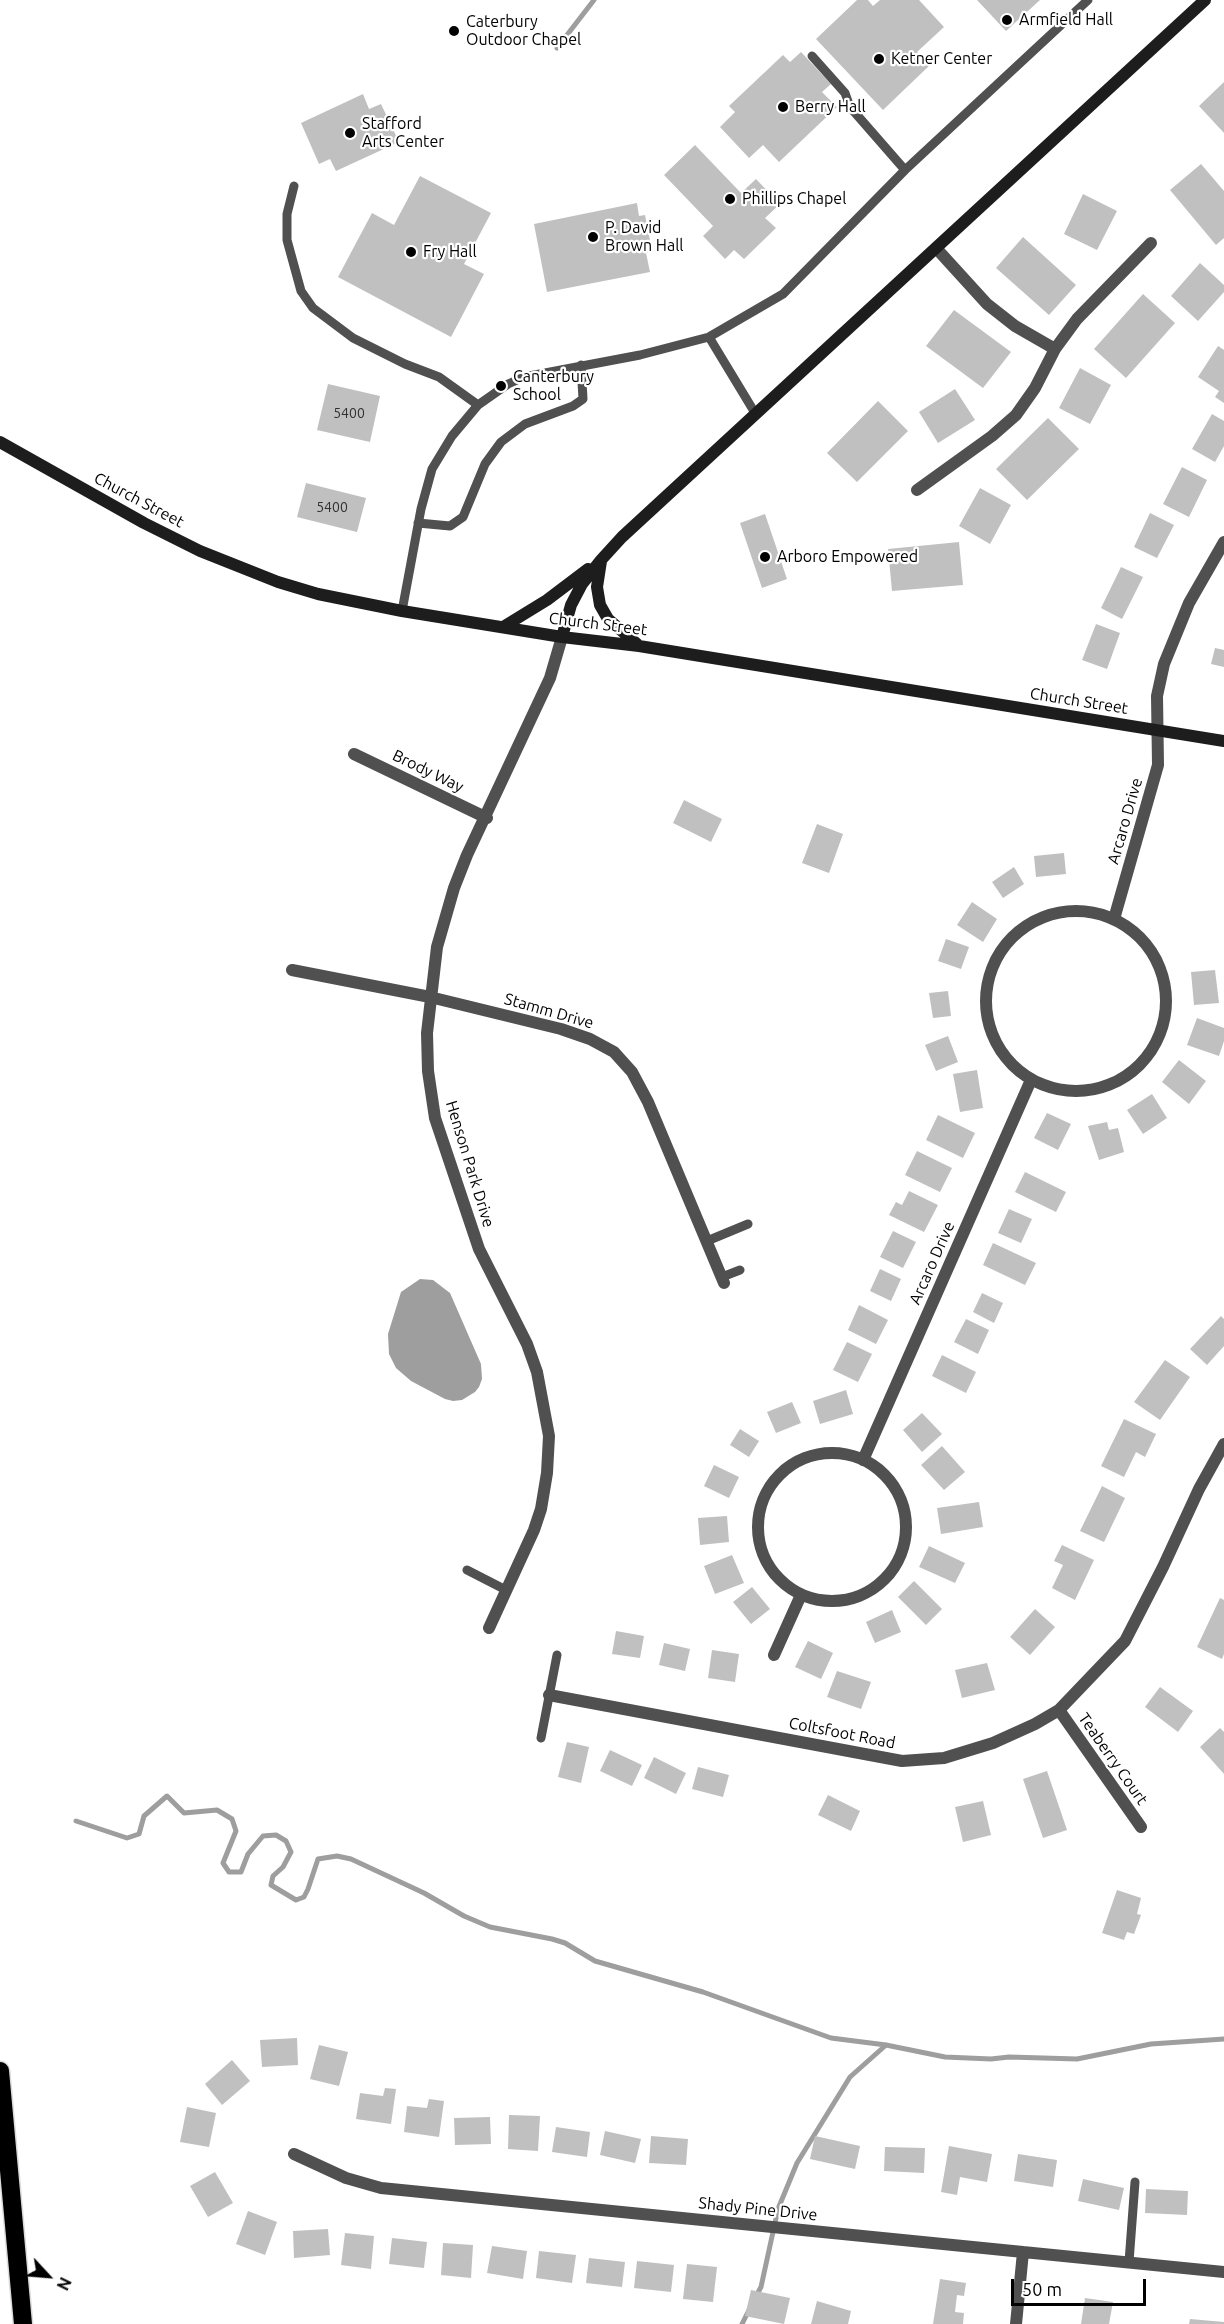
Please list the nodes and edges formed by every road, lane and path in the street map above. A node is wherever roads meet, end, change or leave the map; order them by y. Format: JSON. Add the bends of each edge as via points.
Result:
{"nodes":[{"id":1,"x":1088,"y":0,"type":"edge"},
{"id":2,"x":1205,"y":0,"type":"edge"},
{"id":3,"x":812,"y":56,"type":"dead end"},
{"id":4,"x":905,"y":170,"type":"junction"},
{"id":5,"x":294,"y":186,"type":"dead end"},
{"id":6,"x":1151,"y":243,"type":"dead end"},
{"id":7,"x":936,"y":248,"type":"junction"},
{"id":8,"x":709,"y":337,"type":"junction"},
{"id":9,"x":1055,"y":349,"type":"junction"},
{"id":10,"x":581,"y":365,"type":"junction"},
{"id":11,"x":477,"y":405,"type":"junction"},
{"id":12,"x":755,"y":413,"type":"junction"},
{"id":13,"x":0,"y":442,"type":"edge"},
{"id":14,"x":917,"y":490,"type":"dead end"},
{"id":15,"x":418,"y":523,"type":"junction"},
{"id":16,"x":1224,"y":542,"type":"edge"},
{"id":17,"x":601,"y":560,"type":"junction"},
{"id":18,"x":402,"y":611,"type":"junction"},
{"id":19,"x":502,"y":627,"type":"junction"},
{"id":20,"x":562,"y":637,"type":"junction"},
{"id":21,"x":639,"y":646,"type":"junction"},
{"id":22,"x":1157,"y":730,"type":"junction"},
{"id":23,"x":1224,"y":741,"type":"edge"},
{"id":24,"x":354,"y":754,"type":"dead end"},
{"id":25,"x":487,"y":818,"type":"junction"},
{"id":26,"x":1114,"y":919,"type":"junction"},
{"id":27,"x":292,"y":970,"type":"dead end"},
{"id":28,"x":430,"y":997,"type":"junction"},
{"id":29,"x":1031,"y":1080,"type":"junction"},
{"id":30,"x":748,"y":1224,"type":"dead end"},
{"id":31,"x":707,"y":1241,"type":"junction"},
{"id":32,"x":740,"y":1270,"type":"dead end"},
{"id":33,"x":723,"y":1280,"type":"joint"},
{"id":34,"x":1224,"y":1444,"type":"edge"},
{"id":35,"x":863,"y":1460,"type":"junction"},
{"id":36,"x":467,"y":1570,"type":"dead end"},
{"id":37,"x":506,"y":1590,"type":"junction"},
{"id":38,"x":801,"y":1595,"type":"junction"},
{"id":39,"x":489,"y":1628,"type":"dead end"},
{"id":40,"x":557,"y":1655,"type":"dead end"},
{"id":41,"x":774,"y":1655,"type":"dead end"},
{"id":42,"x":549,"y":1695,"type":"junction"},
{"id":43,"x":1059,"y":1710,"type":"junction"},
{"id":44,"x":541,"y":1738,"type":"dead end"},
{"id":45,"x":1141,"y":1827,"type":"dead end"},
{"id":46,"x":0,"y":2071,"type":"edge"},
{"id":47,"x":294,"y":2154,"type":"dead end"},
{"id":48,"x":1135,"y":2182,"type":"dead end"},
{"id":49,"x":1023,"y":2252,"type":"junction"},
{"id":50,"x":1129,"y":2262,"type":"junction"},
{"id":51,"x":1224,"y":2272,"type":"edge"},
{"id":52,"x":23,"y":2324,"type":"edge"},
{"id":53,"x":1017,"y":2324,"type":"edge"}],
"edges":[{"from":1,"to":4,"type":"lane"},
{"from":2,"to":7,"type":"street"},
{"from":3,"to":4,"type":"lane"},
{"from":4,"to":8,"type":"lane","via":[[783,294]]},
{"from":5,"to":11,"type":"lane","via":[[286,240],[301,291],[313,308],[353,338],[439,377]]},
{"from":6,"to":9,"type":"street","via":[[1077,319]]},
{"from":7,"to":9,"type":"street","via":[[987,304]]},
{"from":7,"to":12,"type":"street"},
{"from":8,"to":10,"type":"lane"},
{"from":8,"to":12,"type":"lane"},
{"from":9,"to":14,"type":"street","via":[[1016,415]]},
{"from":10,"to":11,"type":"lane","via":[[512,382]]},
{"from":10,"to":15,"type":"lane","via":[[583,399],[525,424],[501,442],[484,464],[463,517],[450,526]]},
{"from":11,"to":15,"type":"lane","via":[[432,469]]},
{"from":12,"to":17,"type":"street"},
{"from":13,"to":18,"type":"street","name":"Church Street","via":[[144,523],[223,560],[318,594]]},
{"from":15,"to":18,"type":"lane"},
{"from":16,"to":22,"type":"street","name":"Arcaro Drive","via":[[1189,603],[1164,664],[1157,696]]},
{"from":17,"to":19,"type":"street"},
{"from":17,"to":20,"type":"street","via":[[571,605]]},
{"from":17,"to":21,"type":"street","via":[[597,587],[600,605],[608,619]]},
{"from":18,"to":19,"type":"street","name":"Church Street"},
{"from":19,"to":20,"type":"street","name":"Church Street"},
{"from":20,"to":21,"type":"street","name":"Church Street"},
{"from":20,"to":25,"type":"street","name":"Henson Park Drive","via":[[550,678]]},
{"from":21,"to":22,"type":"street","name":"Church Street"},
{"from":22,"to":23,"type":"street","name":"Church Street"},
{"from":22,"to":26,"type":"street","name":"Arcaro Drive","via":[[1158,765]]},
{"from":24,"to":25,"type":"street","name":"Brody Way"},
{"from":25,"to":28,"type":"street","name":"Henson Park Drive","via":[[467,855],[445,918]]},
{"from":26,"to":29,"type":"street","via":[[1085,911],[1054,913],[1026,926],[1004,946],[990,974],[986,1004],[992,1034],[1008,1060]]},
{"from":26,"to":29,"type":"street","via":[[1138,935],[1156,958],[1165,986],[1165,1015],[1156,1042],[1139,1066],[1115,1083],[1087,1091],[1058,1090]]},
{"from":27,"to":28,"type":"street","name":"Stamm Drive"},
{"from":28,"to":31,"type":"street","name":"Stamm Drive","via":[[561,1029],[614,1052],[632,1072],[648,1102]]},
{"from":28,"to":37,"type":"street","name":"Henson Park Drive","via":[[428,1071],[435,1118],[480,1249],[527,1344],[537,1372],[549,1436],[541,1509]]},
{"from":29,"to":35,"type":"street","name":"Arcaro Drive"},
{"from":30,"to":31,"type":"lane"},
{"from":31,"to":33,"type":"street","name":"Stamm Drive"},
{"from":32,"to":33,"type":"lane"},
{"from":34,"to":43,"type":"street","name":"Coltsfoot Road","via":[[1125,1641]]},
{"from":35,"to":38,"type":"street","via":[[835,1454],[807,1458],[783,1473],[765,1497],[759,1525],[763,1553],[778,1578]]},
{"from":35,"to":38,"type":"street","via":[[887,1477],[902,1502],[906,1530],[900,1558],[882,1581],[858,1597],[830,1601]]},
{"from":36,"to":37,"type":"lane"},
{"from":37,"to":39,"type":"street","name":"Henson Park Drive"},
{"from":38,"to":41,"type":"street"},
{"from":40,"to":42,"type":"lane"},
{"from":42,"to":43,"type":"street","name":"Coltsfoot Road","via":[[902,1761],[944,1758],[993,1743]]},
{"from":42,"to":44,"type":"lane"},
{"from":43,"to":45,"type":"street","name":"Teaberry Court"},
{"from":46,"to":52,"type":"highway"},
{"from":47,"to":49,"type":"street","name":"Shady Pine Drive","via":[[346,2178],[381,2188]]},
{"from":48,"to":50,"type":"lane"},
{"from":49,"to":50,"type":"street","name":"Shady Pine Drive"},
{"from":49,"to":53,"type":"street"},
{"from":50,"to":51,"type":"street","name":"Shady Pine Drive"}]}
